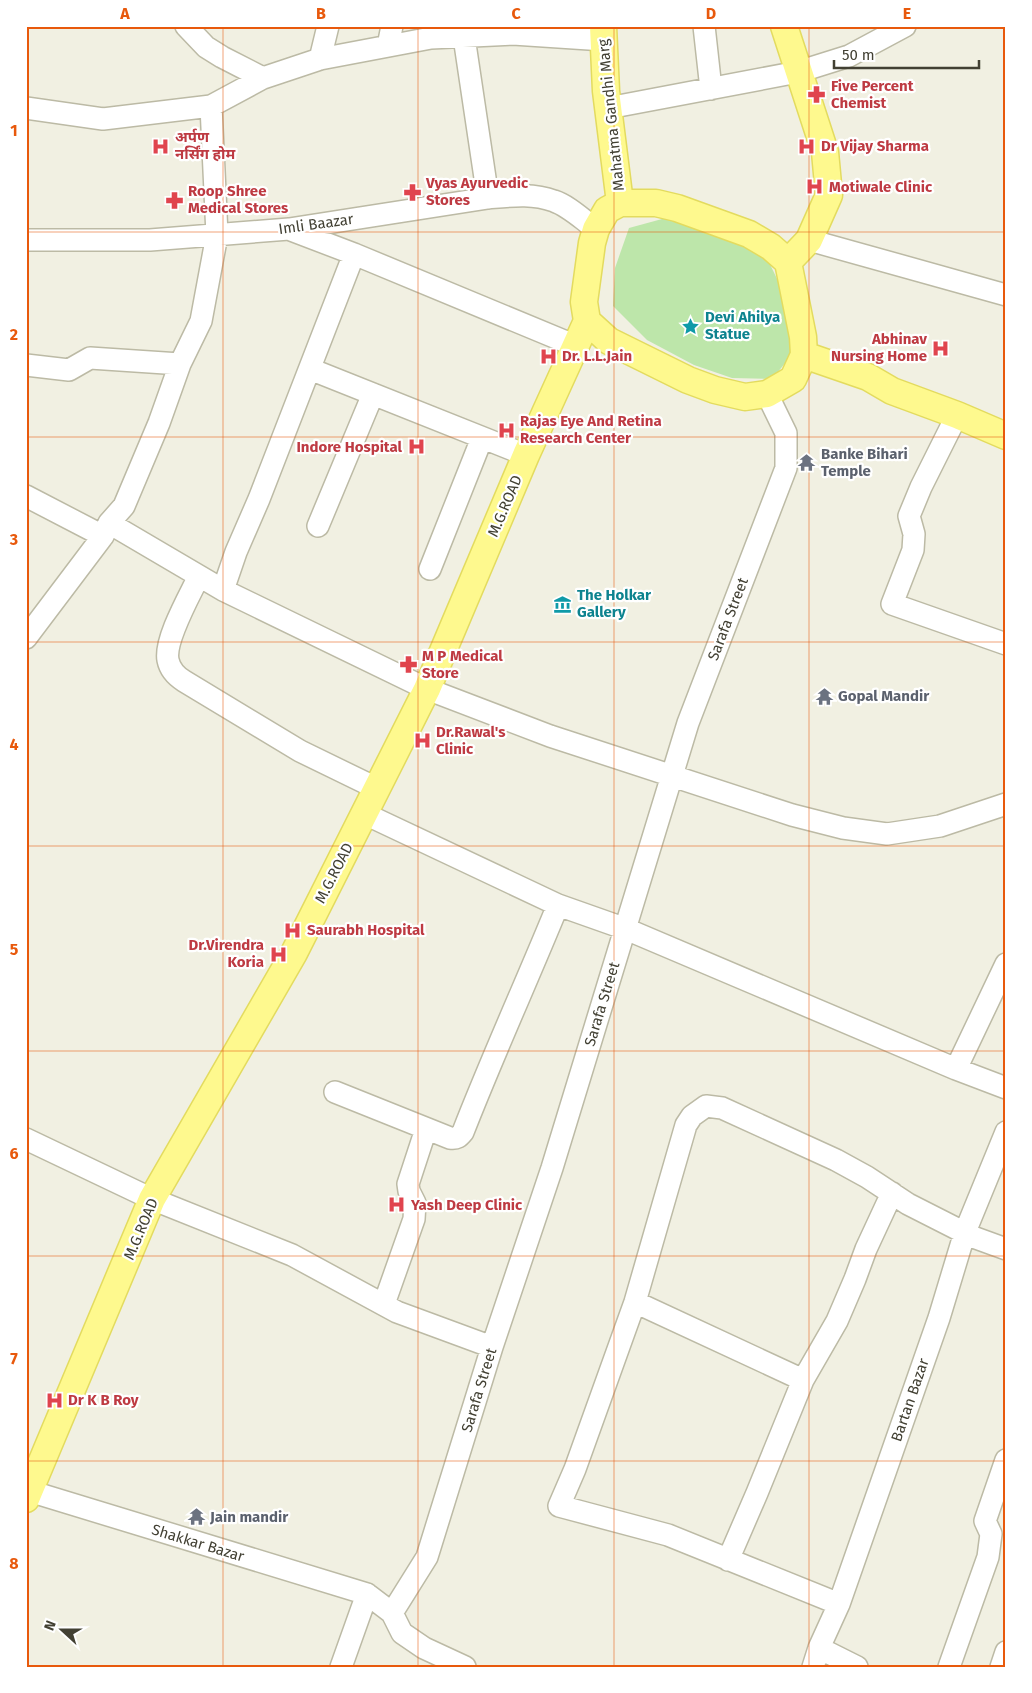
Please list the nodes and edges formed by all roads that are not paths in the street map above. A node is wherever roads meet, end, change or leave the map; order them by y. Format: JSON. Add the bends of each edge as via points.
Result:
{"nodes":[{"id":1,"x":186,"y":26,"type":"edge"},
{"id":2,"x":328,"y":26,"type":"edge"},
{"id":3,"x":704,"y":26,"type":"edge"},
{"id":4,"x":784,"y":26,"type":"edge"},
{"id":5,"x":905,"y":26,"type":"edge"},
{"id":6,"x":603,"y":33,"type":"edge"},
{"id":7,"x":390,"y":36,"type":"edge"},
{"id":8,"x":464,"y":37,"type":"junction"},
{"id":9,"x":320,"y":59,"type":"junction"},
{"id":10,"x":798,"y":72,"type":"junction"},
{"id":11,"x":263,"y":78,"type":"junction"},
{"id":12,"x":711,"y":89,"type":"junction"},
{"id":13,"x":210,"y":106,"type":"junction"},
{"id":14,"x":26,"y":108,"type":"edge"},
{"id":15,"x":608,"y":108,"type":"junction"},
{"id":16,"x":488,"y":198,"type":"junction"},
{"id":17,"x":620,"y":203,"type":"junction"},
{"id":18,"x":289,"y":229,"type":"junction"},
{"id":19,"x":596,"y":229,"type":"junction"},
{"id":20,"x":218,"y":236,"type":"junction"},
{"id":21,"x":26,"y":240,"type":"edge"},
{"id":22,"x":809,"y":240,"type":"junction"},
{"id":23,"x":354,"y":254,"type":"junction"},
{"id":24,"x":788,"y":262,"type":"junction"},
{"id":25,"x":1006,"y":295,"type":"edge"},
{"id":26,"x":588,"y":321,"type":"junction"},
{"id":27,"x":576,"y":346,"type":"junction"},
{"id":28,"x":804,"y":355,"type":"junction"},
{"id":29,"x":180,"y":364,"type":"junction"},
{"id":30,"x":26,"y":365,"type":"edge"},
{"id":31,"x":310,"y":369,"type":"junction"},
{"id":32,"x":868,"y":377,"type":"junction"},
{"id":33,"x":373,"y":394,"type":"junction"},
{"id":34,"x":767,"y":394,"type":"junction"},
{"id":35,"x":957,"y":415,"type":"junction"},
{"id":36,"x":1006,"y":417,"type":"edge"},
{"id":37,"x":1006,"y":436,"type":"edge"},
{"id":38,"x":482,"y":438,"type":"junction"},
{"id":39,"x":526,"y":455,"type":"junction"},
{"id":40,"x":26,"y":496,"type":"edge"},
{"id":41,"x":318,"y":526,"type":"dead end"},
{"id":42,"x":106,"y":530,"type":"junction"},
{"id":43,"x":430,"y":569,"type":"dead end"},
{"id":44,"x":199,"y":576,"type":"junction"},
{"id":45,"x":223,"y":590,"type":"junction"},
{"id":46,"x":26,"y":638,"type":"edge"},
{"id":47,"x":1006,"y":644,"type":"edge"},
{"id":48,"x":427,"y":689,"type":"junction"},
{"id":49,"x":672,"y":776,"type":"junction"},
{"id":50,"x":376,"y":788,"type":"junction"},
{"id":51,"x":1006,"y":804,"type":"edge"},
{"id":52,"x":364,"y":813,"type":"junction"},
{"id":53,"x":558,"y":905,"type":"junction"},
{"id":54,"x":626,"y":929,"type":"junction"},
{"id":55,"x":1006,"y":964,"type":"edge"},
{"id":56,"x":956,"y":1069,"type":"junction"},
{"id":57,"x":1006,"y":1088,"type":"edge"},
{"id":58,"x":335,"y":1092,"type":"dead end"},
{"id":59,"x":426,"y":1129,"type":"junction"},
{"id":60,"x":1006,"y":1132,"type":"edge"},
{"id":61,"x":26,"y":1139,"type":"edge"},
{"id":62,"x":892,"y":1193,"type":"junction"},
{"id":63,"x":152,"y":1199,"type":"junction"},
{"id":64,"x":965,"y":1232,"type":"junction"},
{"id":65,"x":1006,"y":1249,"type":"edge"},
{"id":66,"x":635,"y":1302,"type":"junction"},
{"id":67,"x":384,"y":1304,"type":"junction"},
{"id":68,"x":492,"y":1347,"type":"junction"},
{"id":69,"x":803,"y":1380,"type":"junction"},
{"id":70,"x":1006,"y":1460,"type":"edge"},
{"id":71,"x":27,"y":1493,"type":"edge"},
{"id":72,"x":998,"y":1536,"type":"edge"},
{"id":73,"x":728,"y":1560,"type":"junction"},
{"id":74,"x":367,"y":1594,"type":"junction"},
{"id":75,"x":839,"y":1604,"type":"junction"},
{"id":76,"x":392,"y":1613,"type":"junction"},
{"id":77,"x":1006,"y":1652,"type":"edge"},
{"id":78,"x":816,"y":1658,"type":"edge"},
{"id":79,"x":954,"y":1665,"type":"edge"},
{"id":80,"x":341,"y":1667,"type":"edge"},
{"id":81,"x":465,"y":1667,"type":"edge"},
{"id":82,"x":857,"y":1667,"type":"edge"},
{"id":83,"x":1001,"y":1667,"type":"edge"}],
"edges":[{"from":1,"to":11,"type":"street","via":[[206,47]]},
{"from":2,"to":9,"type":"street"},
{"from":3,"to":12,"type":"street"},
{"from":4,"to":10,"type":"main road"},
{"from":5,"to":10,"type":"street","via":[[849,56]]},
{"from":6,"to":8,"type":"street"},
{"from":6,"to":15,"type":"main road","name":"Mahatma Gandhi Marg"},
{"from":7,"to":8,"type":"street"},
{"from":7,"to":9,"type":"street"},
{"from":8,"to":16,"type":"street"},
{"from":9,"to":11,"type":"street"},
{"from":10,"to":12,"type":"street"},
{"from":10,"to":22,"type":"main road","via":[[825,152],[829,195]]},
{"from":11,"to":13,"type":"street"},
{"from":12,"to":15,"type":"street"},
{"from":13,"to":14,"type":"street","via":[[104,119]]},
{"from":13,"to":20,"type":"street"},
{"from":15,"to":17,"type":"main road","name":"Mahatma Gandhi Marg"},
{"from":16,"to":18,"type":"street","name":"Imli Baazar"},
{"from":16,"to":19,"type":"street","name":"Imli Baazar","via":[[520,195],[555,201]]},
{"from":17,"to":19,"type":"main road","via":[[607,210]]},
{"from":17,"to":24,"type":"main road","via":[[656,203],[677,208],[749,234]]},
{"from":18,"to":20,"type":"street","name":"Imli Baazar"},
{"from":18,"to":23,"type":"street"},
{"from":19,"to":26,"type":"main road","via":[[584,294]]},
{"from":20,"to":21,"type":"street","name":"Imli Baazar","via":[[150,240]]},
{"from":20,"to":29,"type":"street","via":[[201,321]]},
{"from":22,"to":24,"type":"main road"},
{"from":22,"to":25,"type":"street"},
{"from":23,"to":27,"type":"street"},
{"from":23,"to":31,"type":"street"},
{"from":24,"to":28,"type":"main road"},
{"from":26,"to":27,"type":"main road","name":"M.G.ROAD"},
{"from":26,"to":34,"type":"main road","via":[[609,341],[688,380],[746,397]]},
{"from":27,"to":39,"type":"main road","name":"M.G.ROAD"},
{"from":28,"to":32,"type":"main road"},
{"from":28,"to":34,"type":"main road","via":[[793,379]]},
{"from":29,"to":30,"type":"street","via":[[90,358],[69,370]]},
{"from":29,"to":42,"type":"street","via":[[124,506]]},
{"from":31,"to":33,"type":"street"},
{"from":31,"to":45,"type":"street"},
{"from":32,"to":35,"type":"main road","via":[[892,391]]},
{"from":32,"to":36,"type":"main road","via":[[894,376]]},
{"from":33,"to":38,"type":"street"},
{"from":33,"to":41,"type":"street"},
{"from":34,"to":49,"type":"street","name":"Sarafa Street","via":[[786,433],[786,468],[688,723]]},
{"from":35,"to":37,"type":"main road"},
{"from":35,"to":47,"type":"street","via":[[909,516],[914,534],[913,550],[892,604]]},
{"from":38,"to":39,"type":"street"},
{"from":38,"to":43,"type":"street"},
{"from":39,"to":48,"type":"main road","name":"M.G.ROAD"},
{"from":40,"to":42,"type":"street"},
{"from":42,"to":44,"type":"street"},
{"from":42,"to":46,"type":"street"},
{"from":44,"to":45,"type":"street"},
{"from":44,"to":50,"type":"street","via":[[170,637],[168,661],[174,674],[300,751]]},
{"from":45,"to":48,"type":"street"},
{"from":48,"to":49,"type":"street","via":[[550,736]]},
{"from":48,"to":50,"type":"main road","name":"M.G.ROAD"},
{"from":49,"to":51,"type":"street","via":[[792,815],[843,828],[887,834],[940,826]]},
{"from":49,"to":54,"type":"street","name":"Sarafa Street"},
{"from":50,"to":52,"type":"main road","name":"M.G.ROAD"},
{"from":52,"to":53,"type":"street"},
{"from":52,"to":63,"type":"main road","name":"M.G.ROAD","via":[[294,954]]},
{"from":53,"to":54,"type":"street"},
{"from":53,"to":59,"type":"street","via":[[463,1132],[456,1138]]},
{"from":54,"to":56,"type":"street"},
{"from":54,"to":68,"type":"street","name":"Sarafa Street"},
{"from":55,"to":56,"type":"street"},
{"from":56,"to":57,"type":"street"},
{"from":58,"to":59,"type":"street"},
{"from":59,"to":67,"type":"street","via":[[408,1184],[415,1203],[414,1219]]},
{"from":60,"to":64,"type":"street","name":"Bartan Bazar"},
{"from":61,"to":63,"type":"street"},
{"from":62,"to":64,"type":"street"},
{"from":62,"to":66,"type":"street","via":[[836,1160],[722,1108],[706,1106],[686,1125]]},
{"from":62,"to":69,"type":"street","via":[[837,1321]]},
{"from":63,"to":67,"type":"street","via":[[292,1255]]},
{"from":63,"to":71,"type":"main road","name":"M.G.ROAD"},
{"from":64,"to":65,"type":"street"},
{"from":64,"to":75,"type":"street","name":"Bartan Bazar","via":[[939,1318]]},
{"from":66,"to":69,"type":"street"},
{"from":66,"to":73,"type":"street","via":[[559,1506],[668,1534]]},
{"from":67,"to":68,"type":"street","via":[[397,1312]]},
{"from":68,"to":76,"type":"street","name":"Sarafa Street","via":[[428,1557]]},
{"from":69,"to":73,"type":"street"},
{"from":70,"to":72,"type":"street","via":[[984,1521]]},
{"from":71,"to":74,"type":"street","name":"Shakkar Bazar"},
{"from":72,"to":79,"type":"street","via":[[988,1557]]},
{"from":73,"to":75,"type":"street"},
{"from":74,"to":76,"type":"street"},
{"from":74,"to":80,"type":"street"},
{"from":75,"to":78,"type":"street","name":"Bartan Bazar"},
{"from":76,"to":81,"type":"street","via":[[402,1633],[424,1648]]},
{"from":77,"to":83,"type":"street"},
{"from":78,"to":82,"type":"street"}]}
